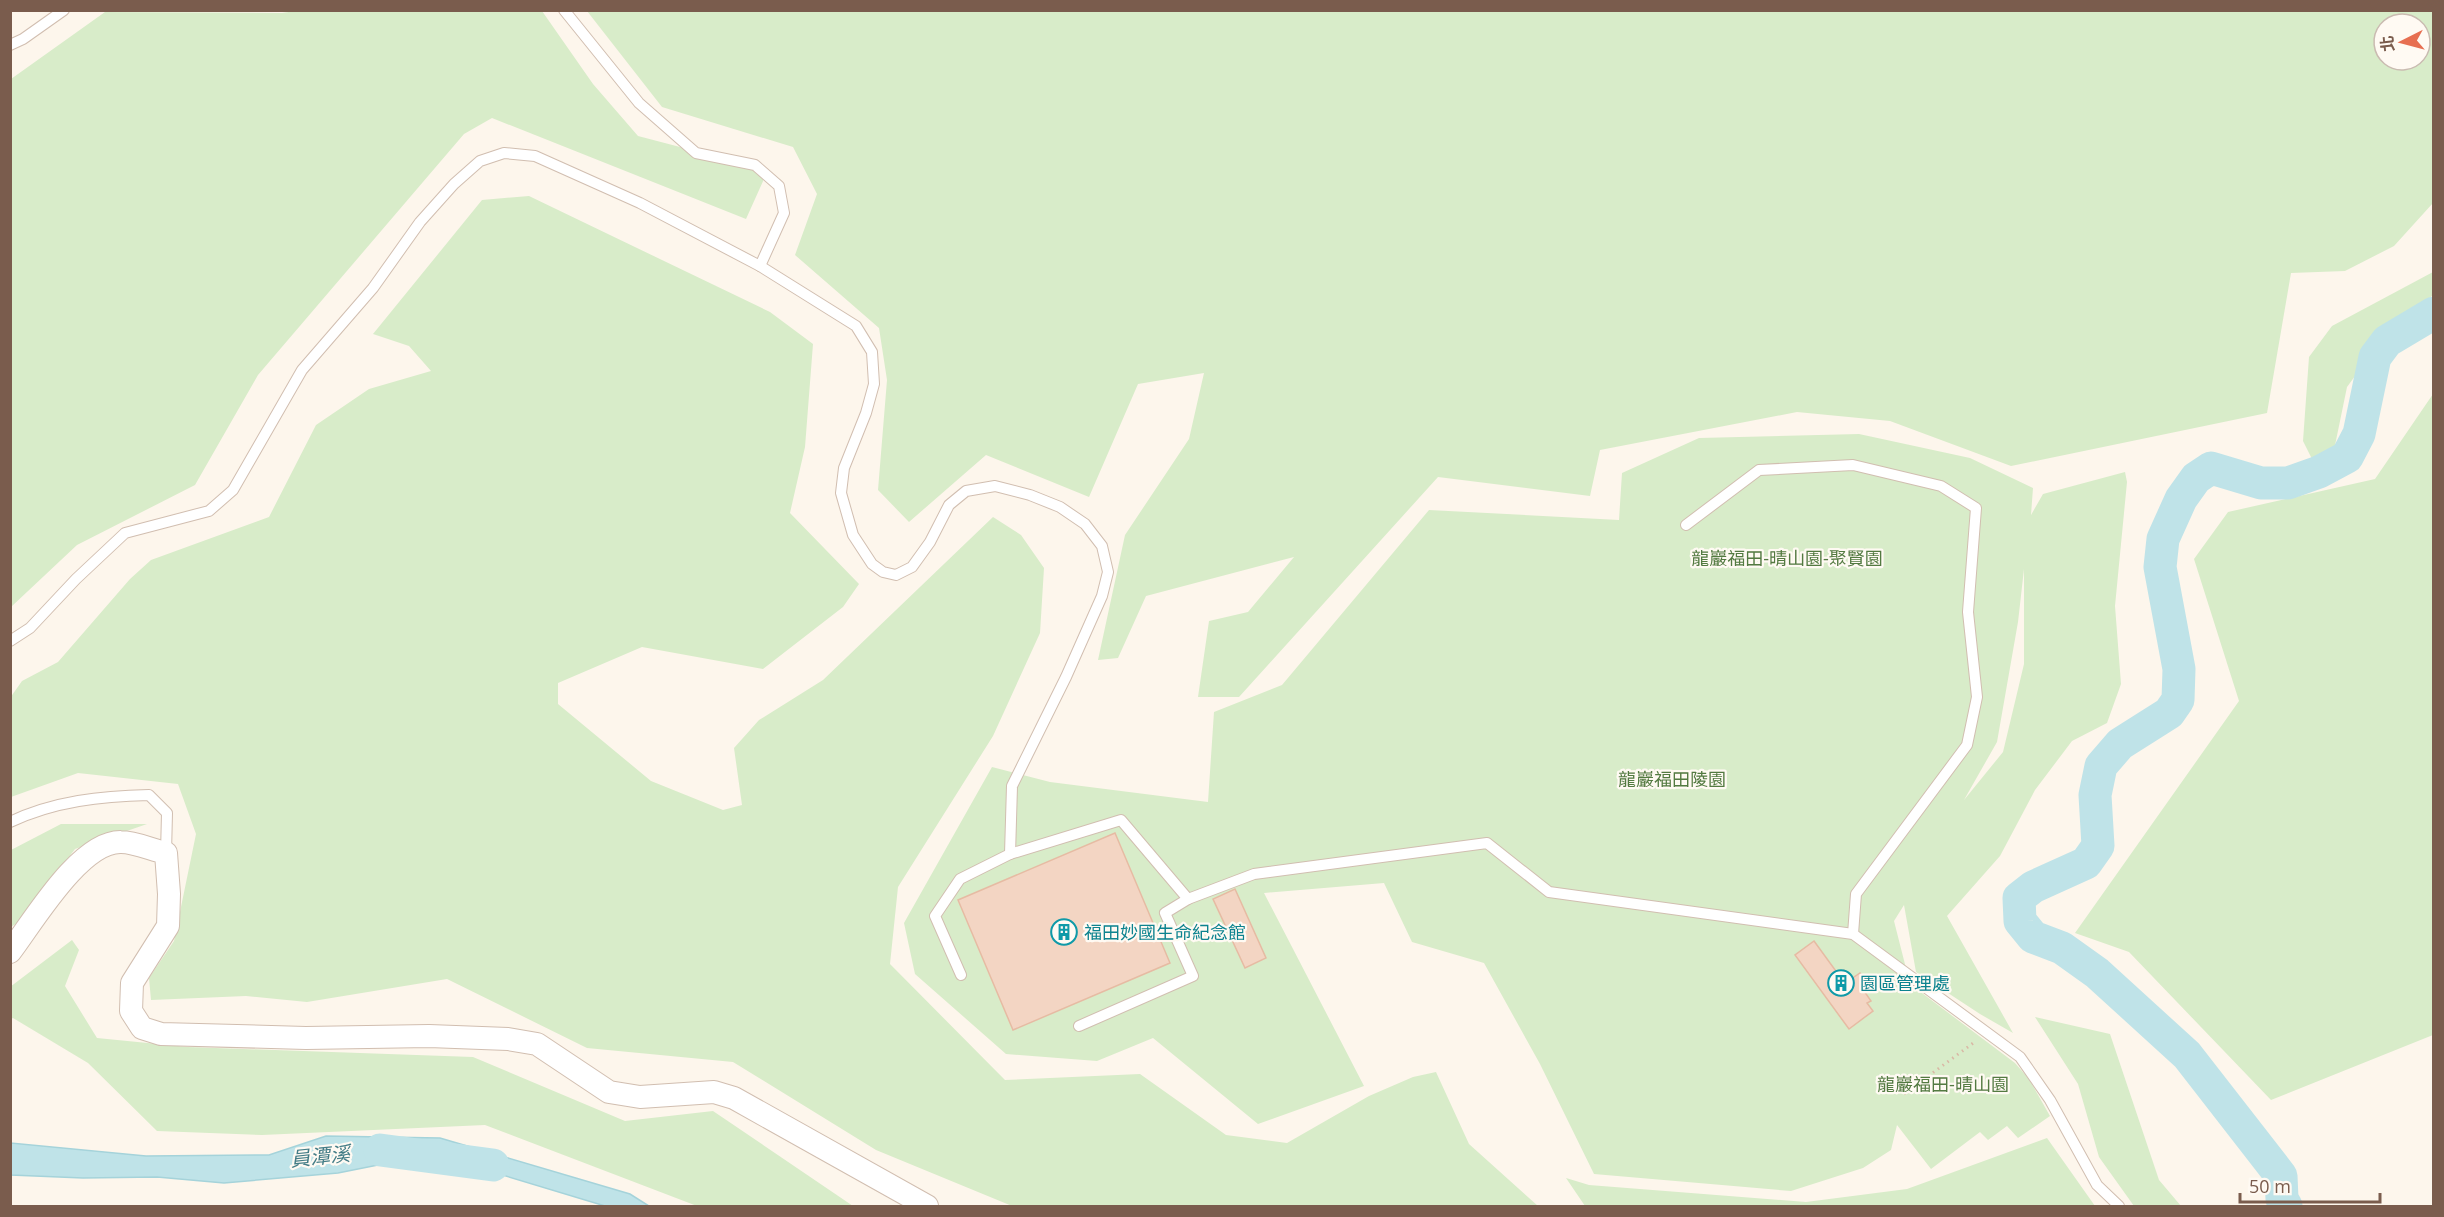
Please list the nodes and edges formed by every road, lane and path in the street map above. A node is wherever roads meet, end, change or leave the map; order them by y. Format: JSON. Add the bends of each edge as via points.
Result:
{"nodes":[{"id":1,"x":64,"y":10,"type":"edge"},
{"id":2,"x":564,"y":10,"type":"edge"},
{"id":3,"x":10,"y":45,"type":"edge"},
{"id":4,"x":760,"y":266,"type":"junction"},
{"id":5,"x":1686,"y":525,"type":"dead end"},
{"id":6,"x":10,"y":641,"type":"edge"},
{"id":7,"x":10,"y":822,"type":"edge"},
{"id":8,"x":166,"y":853,"type":"junction"},
{"id":9,"x":1010,"y":854,"type":"junction"},
{"id":10,"x":1188,"y":898,"type":"junction"},
{"id":11,"x":1853,"y":934,"type":"junction"},
{"id":12,"x":10,"y":952,"type":"edge"},
{"id":13,"x":961,"y":975,"type":"dead end"},
{"id":14,"x":1079,"y":1026,"type":"dead end"},
{"id":15,"x":1977,"y":1040,"type":"dead end"},
{"id":16,"x":1904,"y":1094,"type":"dead end"},
{"id":17,"x":927,"y":1206,"type":"edge"},
{"id":18,"x":2119,"y":1206,"type":"edge"}],
"edges":[{"from":1,"to":3,"type":"lane"},
{"from":2,"to":4,"type":"lane","via":[[639,103],[696,153],[755,165],[778,186],[784,213]]},
{"from":4,"to":6,"type":"lane","via":[[640,203],[535,156],[504,153],[480,161],[420,222],[373,288],[302,370],[233,490],[209,510],[125,533],[30,628]]},
{"from":4,"to":9,"type":"lane","via":[[856,326],[872,352],[874,384],[844,468],[841,493],[853,535],[872,564],[896,575],[912,567],[949,505],[966,491],[995,486],[1060,507],[1085,524],[1102,546],[1108,572],[1102,596],[1012,786]]},
{"from":5,"to":11,"type":"lane","via":[[1760,470],[1853,465],[1941,486],[1976,508],[1968,612],[1977,697],[1967,745],[1856,894]]},
{"from":7,"to":8,"type":"lane","via":[[31,812],[96,798],[149,795],[167,813]]},
{"from":8,"to":12,"type":"street","via":[[120,841],[94,850],[65,877]]},
{"from":8,"to":17,"type":"street","via":[[168,926],[132,983],[131,1011],[142,1028],[161,1035],[429,1036],[537,1044],[609,1092],[640,1097],[714,1092],[734,1098]]},
{"from":9,"to":10,"type":"lane","via":[[1121,819]]},
{"from":9,"to":13,"type":"lane","via":[[960,879],[935,916]]},
{"from":10,"to":11,"type":"lane","via":[[1254,874],[1487,843],[1549,892]]},
{"from":10,"to":14,"type":"lane","via":[[1165,913],[1193,976]]},
{"from":11,"to":18,"type":"lane","via":[[2020,1057],[2050,1100],[2097,1185]]},
{"from":15,"to":16,"type":"path"}]}
